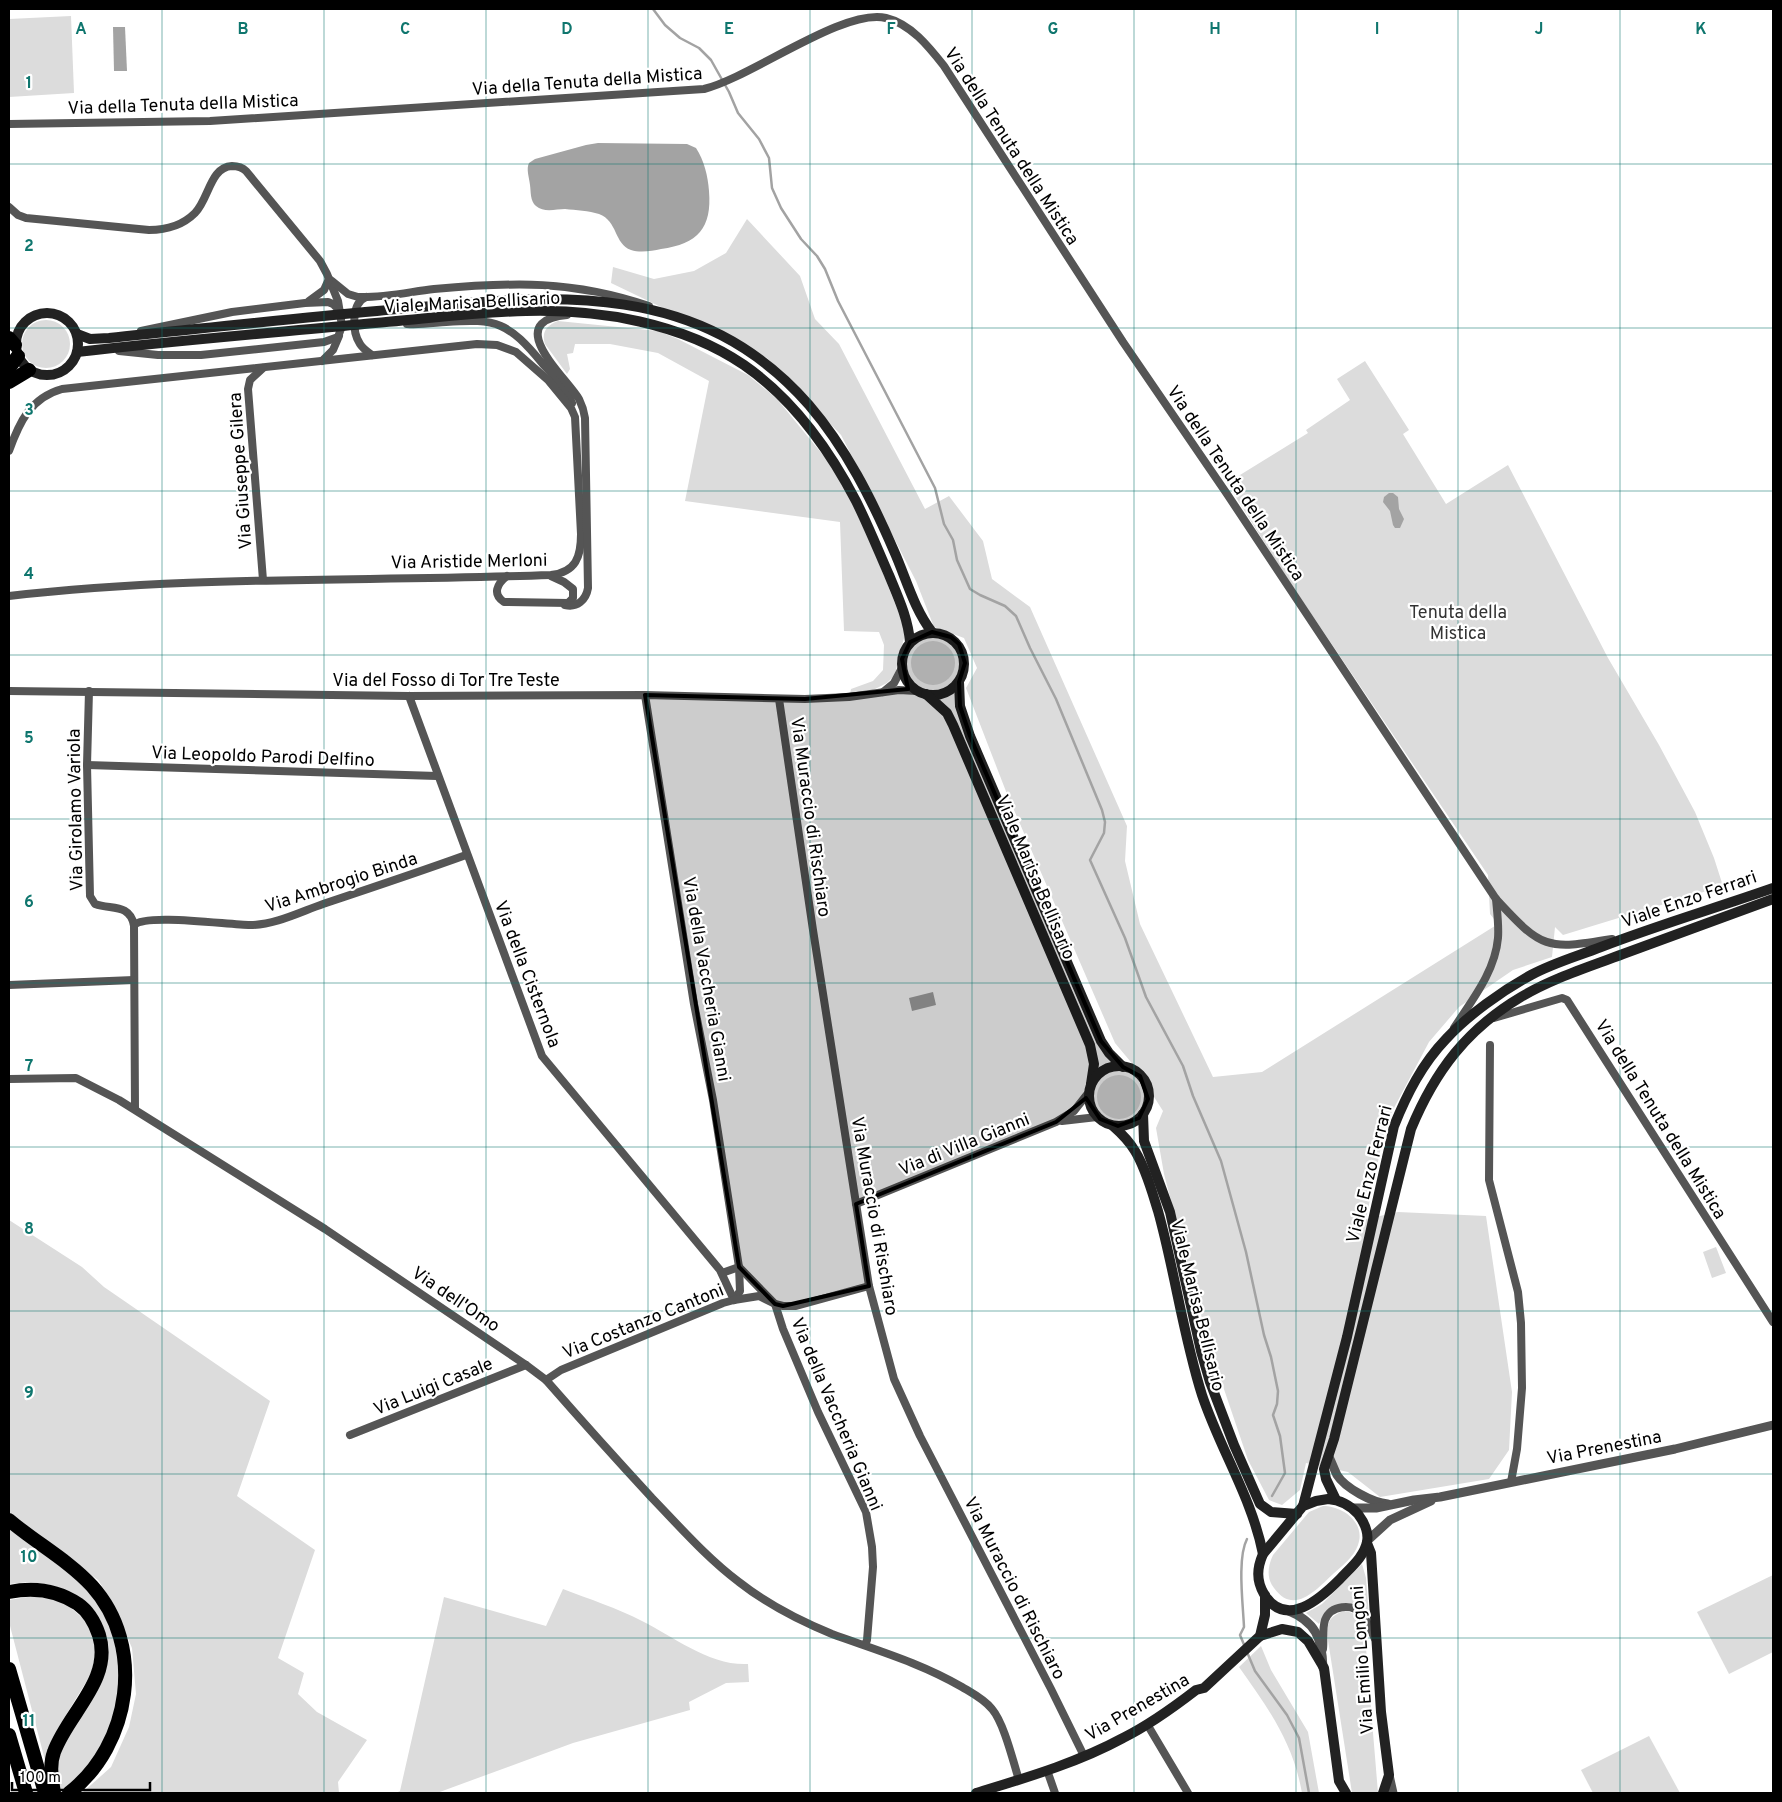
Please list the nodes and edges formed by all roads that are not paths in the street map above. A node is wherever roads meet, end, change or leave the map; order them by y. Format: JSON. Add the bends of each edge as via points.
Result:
{"nodes":[{"id":1,"x":9,"y":124,"type":"edge"},
{"id":2,"x":9,"y":207,"type":"edge"},
{"id":3,"x":329,"y":279,"type":"junction"},
{"id":4,"x":366,"y":297,"type":"junction"},
{"id":5,"x":305,"y":303,"type":"junction"},
{"id":6,"x":340,"y":311,"type":"junction"},
{"id":7,"x":590,"y":314,"type":"junction"},
{"id":8,"x":684,"y":318,"type":"junction"},
{"id":9,"x":391,"y":322,"type":"junction"},
{"id":10,"x":77,"y":334,"type":"junction"},
{"id":11,"x":339,"y":335,"type":"junction"},
{"id":12,"x":109,"y":338,"type":"junction"},
{"id":13,"x":14,"y":346,"type":"edge"},
{"id":14,"x":105,"y":349,"type":"junction"},
{"id":15,"x":77,"y":352,"type":"junction"},
{"id":16,"x":372,"y":356,"type":"junction"},
{"id":17,"x":322,"y":361,"type":"junction"},
{"id":18,"x":264,"y":367,"type":"junction"},
{"id":19,"x":9,"y":368,"type":"edge"},
{"id":20,"x":30,"y":370,"type":"junction"},
{"id":21,"x":9,"y":382,"type":"edge"},
{"id":22,"x":575,"y":417,"type":"junction"},
{"id":23,"x":9,"y":452,"type":"edge"},
{"id":24,"x":548,"y":575,"type":"junction"},
{"id":25,"x":507,"y":576,"type":"junction"},
{"id":26,"x":263,"y":580,"type":"junction"},
{"id":27,"x":9,"y":596,"type":"edge"},
{"id":28,"x":565,"y":605,"type":"junction"},
{"id":29,"x":932,"y":632,"type":"junction"},
{"id":30,"x":910,"y":642,"type":"junction"},
{"id":31,"x":902,"y":668,"type":"junction"},
{"id":32,"x":959,"y":682,"type":"junction"},
{"id":33,"x":9,"y":691,"type":"edge"},
{"id":34,"x":89,"y":691,"type":"junction"},
{"id":35,"x":883,"y":692,"type":"junction"},
{"id":36,"x":921,"y":692,"type":"junction"},
{"id":37,"x":409,"y":696,"type":"junction"},
{"id":38,"x":645,"y":696,"type":"junction"},
{"id":39,"x":779,"y":699,"type":"junction"},
{"id":40,"x":87,"y":765,"type":"junction"},
{"id":41,"x":438,"y":776,"type":"junction"},
{"id":42,"x":466,"y":855,"type":"junction"},
{"id":43,"x":1773,"y":888,"type":"edge"},
{"id":44,"x":1496,"y":899,"type":"junction"},
{"id":45,"x":1773,"y":899,"type":"edge"},
{"id":46,"x":134,"y":925,"type":"junction"},
{"id":47,"x":1629,"y":936,"type":"junction"},
{"id":48,"x":134,"y":980,"type":"junction"},
{"id":49,"x":9,"y":985,"type":"edge"},
{"id":50,"x":1490,"y":1019,"type":"junction"},
{"id":51,"x":1447,"y":1038,"type":"junction"},
{"id":52,"x":1490,"y":1045,"type":"dead end"},
{"id":53,"x":1123,"y":1067,"type":"junction"},
{"id":54,"x":9,"y":1079,"type":"edge"},
{"id":55,"x":1090,"y":1088,"type":"junction"},
{"id":56,"x":135,"y":1109,"type":"junction"},
{"id":57,"x":1143,"y":1114,"type":"junction"},
{"id":58,"x":1097,"y":1117,"type":"junction"},
{"id":59,"x":1056,"y":1122,"type":"junction"},
{"id":60,"x":1112,"y":1126,"type":"junction"},
{"id":61,"x":856,"y":1204,"type":"junction"},
{"id":62,"x":739,"y":1267,"type":"junction"},
{"id":63,"x":722,"y":1273,"type":"junction"},
{"id":64,"x":869,"y":1286,"type":"junction"},
{"id":65,"x":734,"y":1300,"type":"junction"},
{"id":66,"x":775,"y":1304,"type":"junction"},
{"id":67,"x":1773,"y":1322,"type":"edge"},
{"id":68,"x":526,"y":1365,"type":"junction"},
{"id":69,"x":546,"y":1380,"type":"junction"},
{"id":70,"x":1773,"y":1425,"type":"edge"},
{"id":71,"x":350,"y":1435,"type":"dead end"},
{"id":72,"x":1329,"y":1457,"type":"junction"},
{"id":73,"x":1512,"y":1482,"type":"junction"},
{"id":74,"x":1440,"y":1496,"type":"junction"},
{"id":75,"x":1336,"y":1500,"type":"junction"},
{"id":76,"x":1391,"y":1504,"type":"junction"},
{"id":77,"x":1352,"y":1508,"type":"junction"},
{"id":78,"x":1300,"y":1510,"type":"junction"},
{"id":79,"x":9,"y":1520,"type":"edge"},
{"id":80,"x":1367,"y":1542,"type":"junction"},
{"id":81,"x":1263,"y":1554,"type":"junction"},
{"id":82,"x":11,"y":1592,"type":"edge"},
{"id":83,"x":1265,"y":1595,"type":"junction"},
{"id":84,"x":1285,"y":1610,"type":"junction"},
{"id":85,"x":1260,"y":1636,"type":"junction"},
{"id":86,"x":1377,"y":1644,"type":"junction"},
{"id":87,"x":865,"y":1645,"type":"junction"},
{"id":88,"x":1323,"y":1650,"type":"junction"},
{"id":89,"x":1324,"y":1668,"type":"junction"},
{"id":90,"x":9,"y":1669,"type":"edge"},
{"id":91,"x":1147,"y":1724,"type":"junction"},
{"id":92,"x":9,"y":1735,"type":"edge"},
{"id":93,"x":1084,"y":1756,"type":"junction"},
{"id":94,"x":1046,"y":1770,"type":"junction"},
{"id":95,"x":1389,"y":1775,"type":"junction"},
{"id":96,"x":1019,"y":1780,"type":"junction"},
{"id":97,"x":1339,"y":1781,"type":"junction"},
{"id":98,"x":26,"y":1793,"type":"edge"},
{"id":99,"x":45,"y":1793,"type":"edge"},
{"id":100,"x":54,"y":1793,"type":"edge"},
{"id":101,"x":69,"y":1793,"type":"edge"},
{"id":102,"x":976,"y":1793,"type":"edge"},
{"id":103,"x":1055,"y":1793,"type":"edge"},
{"id":104,"x":1188,"y":1793,"type":"edge"},
{"id":105,"x":1340,"y":1793,"type":"edge"},
{"id":106,"x":1346,"y":1793,"type":"edge"},
{"id":107,"x":1383,"y":1793,"type":"edge"},
{"id":108,"x":1393,"y":1793,"type":"edge"}],
"edges":[{"from":1,"to":44,"type":"street","name":"Via della Tenuta della Mistica","via":[[219,120],[704,89],[720,85],[851,22],[885,18],[899,23],[931,50],[951,77],[1123,342]]},
{"from":2,"to":3,"type":"street","via":[[26,218],[162,230],[192,216],[219,171],[237,166],[246,171],[320,261]]},
{"from":3,"to":4,"type":"street","via":[[348,294]]},
{"from":3,"to":5,"type":"street","name":"Viale Marisa Bellisario","via":[[322,292]]},
{"from":3,"to":6,"type":"street"},
{"from":4,"to":8,"type":"street","name":"Viale Marisa Bellisario","via":[[490,285],[551,285],[616,296]]},
{"from":4,"to":16,"type":"street","via":[[357,304],[355,319],[358,340]]},
{"from":5,"to":6,"type":"street","name":"Viale Marisa Bellisario","via":[[328,302]]},
{"from":5,"to":12,"type":"street","name":"Viale Marisa Bellisario","via":[[222,314]]},
{"from":6,"to":11,"type":"street","via":[[342,326]]},
{"from":7,"to":9,"type":"main road","name":"Viale Marisa Bellisario","via":[[518,311]]},
{"from":7,"to":28,"type":"street","via":[[552,318],[541,325],[537,334],[542,351],[578,398],[585,418],[588,588],[580,603]]},
{"from":7,"to":30,"type":"main road","name":"Viale Marisa Bellisario","via":[[654,326],[708,345],[748,368],[785,401],[820,441],[850,489],[905,614]]},
{"from":8,"to":12,"type":"main road","name":"Viale Marisa Bellisario","via":[[622,304],[555,299],[494,301]]},
{"from":8,"to":29,"type":"main road","name":"Viale Marisa Bellisario","via":[[714,330],[754,356],[793,389],[818,417],[838,444],[868,497],[920,613]]},
{"from":9,"to":14,"type":"main road","name":"Viale Marisa Bellisario"},
{"from":9,"to":22,"type":"street","via":[[417,324],[477,320],[506,328],[518,336],[564,388]]},
{"from":10,"to":12,"type":"main road","name":"Viale Marisa Bellisario","via":[[90,339]]},
{"from":10,"to":13,"type":"main road","via":[[66,320],[55,314],[43,313],[22,325]]},
{"from":10,"to":15,"type":"main road"},
{"from":11,"to":14,"type":"street","name":"Viale Marisa Bellisario","via":[[319,343],[201,355],[158,355]]},
{"from":11,"to":17,"type":"street","via":[[333,350]]},
{"from":13,"to":19,"type":"highway"},
{"from":13,"to":20,"type":"main road","via":[[23,365]]},
{"from":14,"to":15,"type":"main road","name":"Viale Marisa Bellisario"},
{"from":15,"to":20,"type":"main road","via":[[70,366],[56,374],[41,375]]},
{"from":16,"to":17,"type":"street","name":"Via Aristide Merloni"},
{"from":16,"to":22,"type":"street","name":"Via Aristide Merloni","via":[[477,344],[505,347],[521,355],[548,380]]},
{"from":17,"to":18,"type":"street","name":"Via Aristide Merloni"},
{"from":18,"to":23,"type":"street","name":"Via Aristide Merloni","via":[[58,390],[41,398],[27,412]]},
{"from":18,"to":26,"type":"street","name":"Via Giuseppe Gilera","via":[[252,378],[248,389]]},
{"from":20,"to":21,"type":"highway"},
{"from":22,"to":24,"type":"street","name":"Via Aristide Merloni","via":[[580,552],[570,568]]},
{"from":24,"to":25,"type":"street","name":"Via Aristide Merloni"},
{"from":24,"to":28,"type":"street","via":[[573,589],[572,600]]},
{"from":25,"to":26,"type":"street","name":"Via Aristide Merloni"},
{"from":25,"to":28,"type":"street","via":[[496,591],[504,602]]},
{"from":26,"to":27,"type":"street","name":"Via Aristide Merloni","via":[[124,585]]},
{"from":29,"to":30,"type":"main road"},
{"from":29,"to":32,"type":"main road","via":[[951,637],[963,653],[964,673]]},
{"from":30,"to":31,"type":"main road","via":[[902,659]]},
{"from":31,"to":35,"type":"street","via":[[894,683]]},
{"from":31,"to":36,"type":"main road","via":[[910,685]]},
{"from":32,"to":36,"type":"main road","via":[[944,693]]},
{"from":32,"to":53,"type":"main road","name":"Viale Marisa Bellisario","via":[[960,706],[974,746],[1101,1041]]},
{"from":33,"to":34,"type":"street","name":"Via del Fosso di Tor Tre Teste"},
{"from":34,"to":37,"type":"street","name":"Via del Fosso di Tor Tre Teste"},
{"from":34,"to":40,"type":"street","name":"Via Girolamo Variola"},
{"from":35,"to":36,"type":"street","name":"Via del Fosso di Tor Tre Teste"},
{"from":35,"to":39,"type":"street","name":"Via del Fosso di Tor Tre Teste","via":[[849,697]]},
{"from":36,"to":55,"type":"main road","name":"Viale Marisa Bellisario","via":[[947,713],[953,724],[1090,1045],[1094,1064]]},
{"from":37,"to":38,"type":"street","name":"Via del Fosso di Tor Tre Teste"},
{"from":37,"to":41,"type":"street","name":"Via della Cisternola"},
{"from":38,"to":39,"type":"street","name":"Via del Fosso di Tor Tre Teste"},
{"from":38,"to":62,"type":"street","name":"Via della Vaccheria Gianni"},
{"from":39,"to":61,"type":"street","name":"Via Muraccio di Rischiaro"},
{"from":40,"to":41,"type":"street","name":"Via Leopoldo Parodi Delfino"},
{"from":40,"to":46,"type":"street","name":"Via Girolamo Variola","via":[[90,898],[97,905],[127,912]]},
{"from":41,"to":42,"type":"street","name":"Via della Cisternola"},
{"from":42,"to":46,"type":"street","name":"Via Ambrogio Binda","via":[[266,923],[244,925],[150,920]]},
{"from":42,"to":63,"type":"street","name":"Via della Cisternola","via":[[542,1056]]},
{"from":43,"to":47,"type":"main road","name":"Viale Enzo Ferrari"},
{"from":44,"to":47,"type":"street","name":"Via della Tenuta della Mistica","via":[[1531,934],[1552,945],[1568,946]]},
{"from":44,"to":51,"type":"street","via":[[1498,937],[1494,958],[1482,984]]},
{"from":45,"to":50,"type":"main road","name":"Viale Enzo Ferrari","via":[[1560,978],[1522,996]]},
{"from":46,"to":48,"type":"street"},
{"from":47,"to":51,"type":"main road","name":"Viale Enzo Ferrari","via":[[1532,975],[1494,999]]},
{"from":48,"to":49,"type":"street"},
{"from":48,"to":56,"type":"street"},
{"from":50,"to":67,"type":"street","name":"Via della Tenuta della Mistica","via":[[1562,998],[1567,1000]]},
{"from":50,"to":72,"type":"main road","name":"Viale Enzo Ferrari","via":[[1455,1051],[1439,1073],[1412,1129]]},
{"from":51,"to":78,"type":"main road","name":"Viale Enzo Ferrari","via":[[1419,1074],[1394,1126],[1344,1346]]},
{"from":52,"to":73,"type":"street","via":[[1489,1180],[1518,1292],[1521,1323],[1522,1388]]},
{"from":53,"to":55,"type":"main road","via":[[1104,1070],[1096,1076]]},
{"from":53,"to":57,"type":"main road","via":[[1136,1073],[1147,1086],[1148,1099]]},
{"from":54,"to":56,"type":"street","name":"Via dell'Omo","via":[[76,1078]]},
{"from":55,"to":58,"type":"main road","via":[[1090,1106]]},
{"from":55,"to":59,"type":"street","name":"Via di Villa Gianni","via":[[1074,1111]]},
{"from":56,"to":68,"type":"street","name":"Via dell'Omo","via":[[325,1229]]},
{"from":57,"to":60,"type":"main road","via":[[1130,1124]]},
{"from":57,"to":78,"type":"main road","name":"Viale Marisa Bellisario","via":[[1144,1141],[1170,1212],[1201,1351],[1219,1409],[1260,1504],[1271,1512]]},
{"from":58,"to":59,"type":"street","name":"Via di Villa Gianni"},
{"from":58,"to":60,"type":"main road"},
{"from":59,"to":61,"type":"street","name":"Via di Villa Gianni"},
{"from":60,"to":81,"type":"main road","name":"Viale Marisa Bellisario","via":[[1136,1153],[1150,1186],[1200,1388],[1257,1529]]},
{"from":61,"to":64,"type":"street","name":"Via Muraccio di Rischiaro"},
{"from":62,"to":63,"type":"street"},
{"from":62,"to":65,"type":"street","name":"Via della Vaccheria Gianni","via":[[740,1291]]},
{"from":62,"to":66,"type":"street","name":"Via della Vaccheria Gianni"},
{"from":63,"to":65,"type":"street","name":"Via della Cisternola"},
{"from":64,"to":66,"type":"street","name":"Via Costanzo Cantoni","via":[[796,1306]]},
{"from":64,"to":93,"type":"street","name":"Via Muraccio di Rischiaro","via":[[894,1379],[916,1428]]},
{"from":65,"to":66,"type":"street","name":"Via Costanzo Cantoni","via":[[759,1296]]},
{"from":65,"to":69,"type":"street","name":"Via Costanzo Cantoni","via":[[561,1370]]},
{"from":66,"to":87,"type":"street","name":"Via della Vaccheria Gianni","via":[[818,1412],[866,1512],[873,1567]]},
{"from":68,"to":69,"type":"street","name":"Via dell'Omo"},
{"from":68,"to":71,"type":"street","name":"Via Luigi Casale"},
{"from":69,"to":87,"type":"street","name":"Via dell'Omo","via":[[666,1513],[736,1580],[805,1622]]},
{"from":70,"to":73,"type":"street","name":"Via Prenestina","via":[[1676,1449]]},
{"from":72,"to":75,"type":"main road","name":"Viale Enzo Ferrari","via":[[1324,1473]]},
{"from":72,"to":76,"type":"street","via":[[1344,1481],[1372,1500]]},
{"from":73,"to":74,"type":"street","name":"Via Prenestina"},
{"from":74,"to":76,"type":"street","name":"Via Prenestina"},
{"from":74,"to":80,"type":"street","name":"Via Prenestina","via":[[1397,1515]]},
{"from":75,"to":77,"type":"main road"},
{"from":75,"to":78,"type":"main road","via":[[1321,1500]]},
{"from":76,"to":77,"type":"street","name":"Via Prenestina"},
{"from":77,"to":80,"type":"main road","via":[[1365,1525]]},
{"from":78,"to":81,"type":"main road"},
{"from":79,"to":101,"type":"highway","via":[[60,1557],[93,1588],[110,1614],[124,1651],[125,1685],[116,1728],[98,1763]]},
{"from":80,"to":84,"type":"main road","via":[[1357,1561],[1325,1593],[1306,1606]]},
{"from":80,"to":86,"type":"main road","name":"Via Emilio Longoni","via":[[1371,1553]]},
{"from":81,"to":83,"type":"main road","via":[[1258,1573]]},
{"from":82,"to":100,"type":"highway","via":[[46,1590],[73,1601],[91,1618],[101,1644],[98,1674],[54,1754]]},
{"from":83,"to":84,"type":"main road"},
{"from":83,"to":85,"type":"main road"},
{"from":84,"to":88,"type":"street","via":[[1310,1623]]},
{"from":85,"to":89,"type":"main road","name":"Via Emilio Longoni","via":[[1282,1629],[1298,1632],[1308,1641]]},
{"from":85,"to":91,"type":"main road","name":"Via Prenestina","via":[[1204,1688],[1196,1690]]},
{"from":86,"to":88,"type":"street","via":[[1360,1612],[1340,1608],[1329,1614],[1325,1621]]},
{"from":86,"to":95,"type":"main road","name":"Via Emilio Longoni"},
{"from":87,"to":96,"type":"street","name":"Via dell'Omo","via":[[954,1683],[989,1706],[998,1720]]},
{"from":88,"to":89,"type":"street"},
{"from":89,"to":97,"type":"main road","name":"Via Emilio Longoni"},
{"from":90,"to":99,"type":"highway"},
{"from":91,"to":93,"type":"main road","name":"Via Prenestina"},
{"from":91,"to":104,"type":"street"},
{"from":92,"to":98,"type":"highway"},
{"from":93,"to":94,"type":"main road","name":"Via Prenestina"},
{"from":94,"to":96,"type":"main road","name":"Via Prenestina"},
{"from":94,"to":103,"type":"street"},
{"from":95,"to":107,"type":"main road","name":"Via Emilio Longoni"},
{"from":95,"to":108,"type":"street","name":"Via Emilio Longoni"},
{"from":96,"to":102,"type":"main road","name":"Via Prenestina"},
{"from":97,"to":105,"type":"street","name":"Via Emilio Longoni"},
{"from":97,"to":106,"type":"main road","name":"Via Emilio Longoni"}]}
